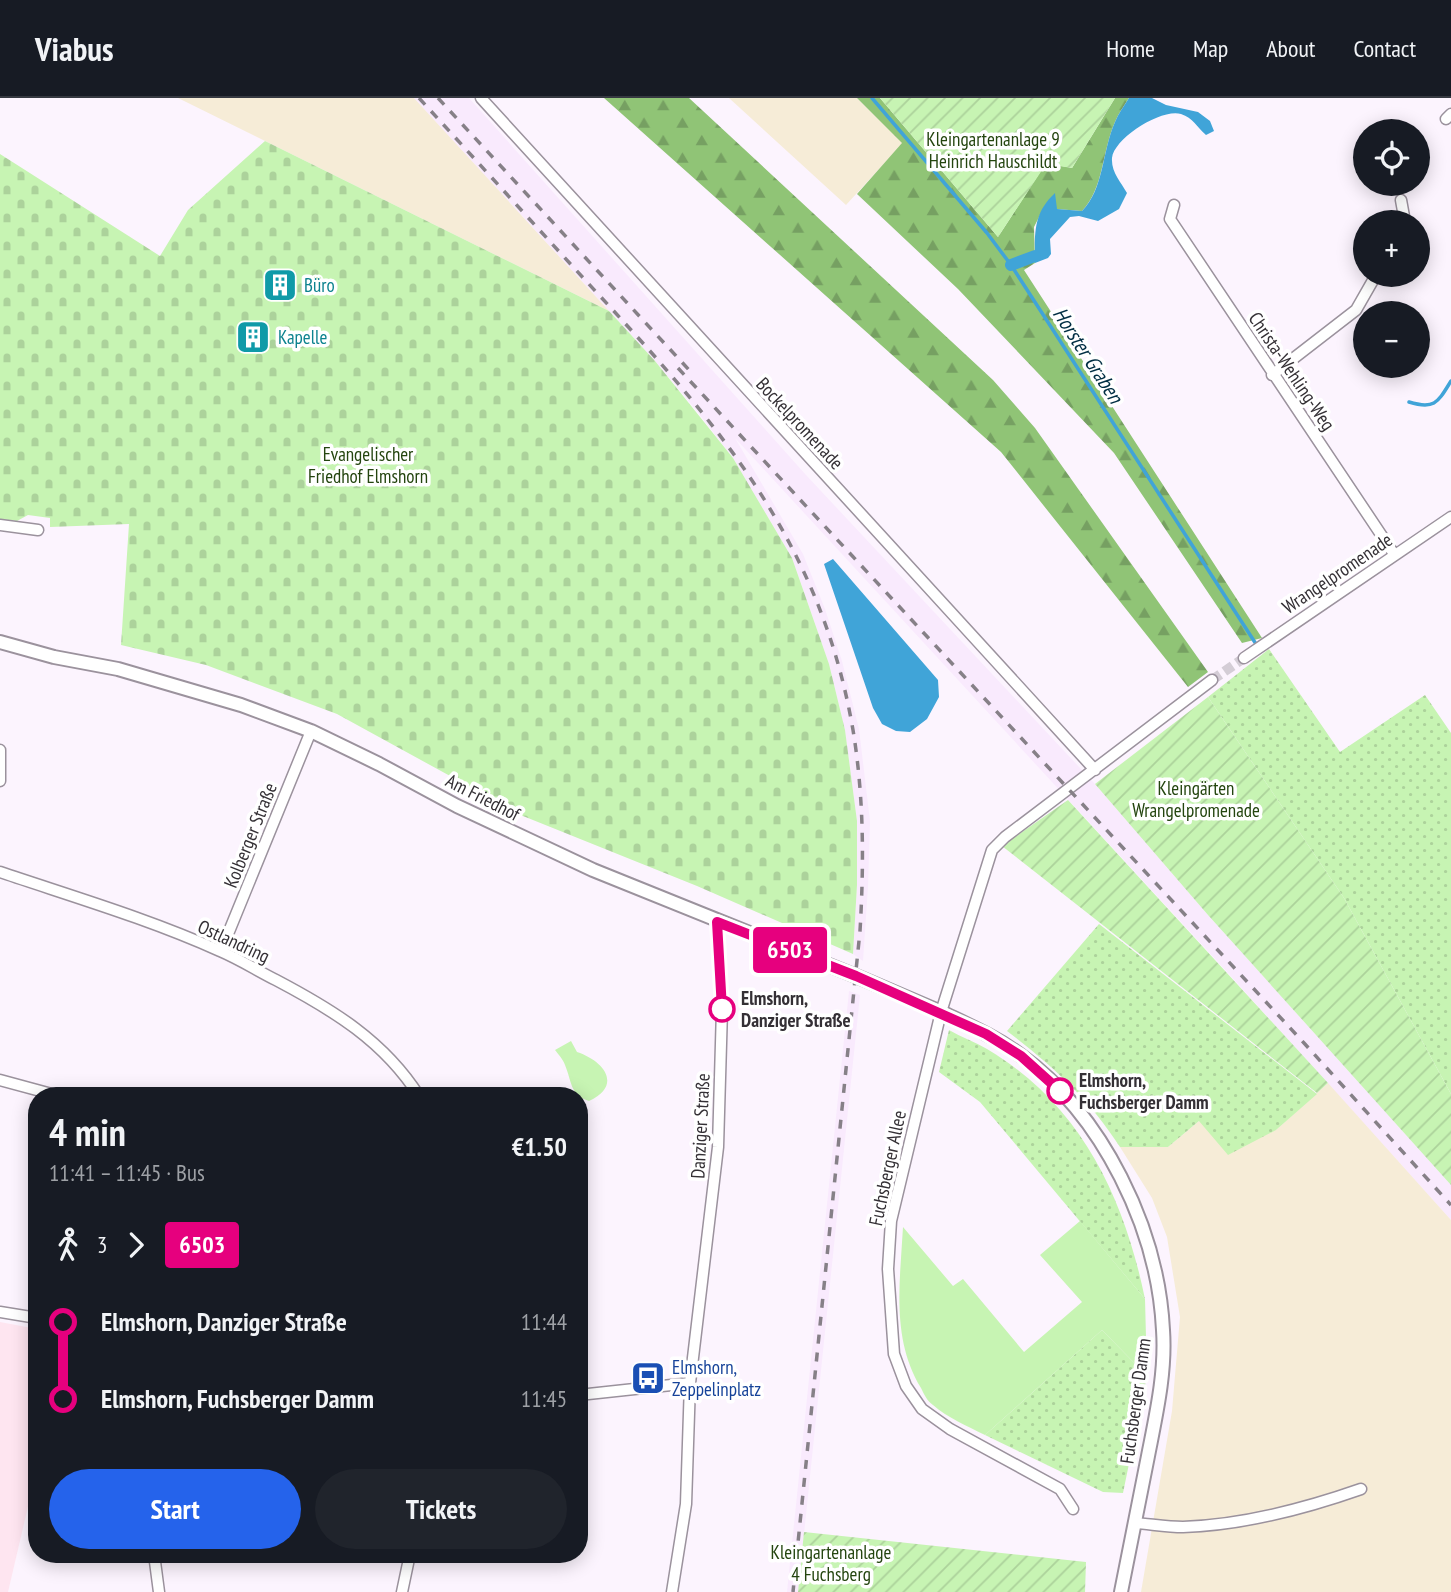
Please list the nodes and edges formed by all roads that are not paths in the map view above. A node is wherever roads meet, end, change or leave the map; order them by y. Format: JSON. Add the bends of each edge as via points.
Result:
{"nodes":[{"id":1,"x":481,"y":98,"type":"edge"},
{"id":2,"x":1401,"y":200,"type":"dead end"},
{"id":3,"x":1174,"y":205,"type":"dead end"},
{"id":4,"x":1403,"y":210,"type":"edge"},
{"id":5,"x":1369,"y":287,"type":"edge"},
{"id":6,"x":1272,"y":374,"type":"junction"},
{"id":7,"x":1451,"y":517,"type":"edge"},
{"id":8,"x":0,"y":525,"type":"edge"},
{"id":9,"x":38,"y":530,"type":"dead end"},
{"id":10,"x":1394,"y":554,"type":"junction"},
{"id":11,"x":0,"y":642,"type":"edge"},
{"id":12,"x":1244,"y":658,"type":"tunnel mouth"},
{"id":13,"x":1212,"y":680,"type":"tunnel mouth"},
{"id":14,"x":311,"y":732,"type":"junction"},
{"id":15,"x":0,"y":750,"type":"edge"},
{"id":16,"x":1095,"y":770,"type":"junction"},
{"id":17,"x":0,"y":781,"type":"edge"},
{"id":18,"x":0,"y":872,"type":"edge"},
{"id":19,"x":717,"y":922,"type":"junction"},
{"id":20,"x":220,"y":951,"type":"junction"},
{"id":21,"x":940,"y":1012,"type":"junction"},
{"id":22,"x":0,"y":1080,"type":"edge"},
{"id":23,"x":413,"y":1087,"type":"edge"},
{"id":24,"x":28,"y":1088,"type":"edge"},
{"id":25,"x":0,"y":1312,"type":"edge"},
{"id":26,"x":28,"y":1317,"type":"edge"},
{"id":27,"x":690,"y":1383,"type":"junction"},
{"id":28,"x":588,"y":1394,"type":"edge"},
{"id":29,"x":1361,"y":1489,"type":"dead end"},
{"id":30,"x":1073,"y":1510,"type":"dead end"},
{"id":31,"x":1135,"y":1523,"type":"junction"},
{"id":32,"x":154,"y":1563,"type":"edge"},
{"id":33,"x":408,"y":1563,"type":"edge"},
{"id":34,"x":159,"y":1592,"type":"edge"},
{"id":35,"x":402,"y":1592,"type":"edge"},
{"id":36,"x":672,"y":1592,"type":"edge"},
{"id":37,"x":1121,"y":1592,"type":"edge"}],
"edges":[{"from":1,"to":16,"type":"street","name":"Bockelpromenade"},
{"from":2,"to":4,"type":"street"},
{"from":3,"to":6,"type":"street","name":"Christa-Wehling-Weg","via":[[1170,219]]},
{"from":5,"to":6,"type":"street","via":[[1356,310]]},
{"from":6,"to":10,"type":"street","name":"Christa-Wehling-Weg"},
{"from":7,"to":10,"type":"street","name":"Wrangelpromenade"},
{"from":8,"to":9,"type":"street"},
{"from":10,"to":12,"type":"street","name":"Wrangelpromenade"},
{"from":11,"to":14,"type":"street","name":"Am Friedhof","via":[[118,669],[241,705]]},
{"from":13,"to":16,"type":"street"},
{"from":14,"to":19,"type":"street","name":"Am Friedhof","via":[[554,853]]},
{"from":14,"to":20,"type":"street","name":"Kolberger Straße"},
{"from":15,"to":17,"type":"street"},
{"from":16,"to":21,"type":"street","name":"Fuchsberger Allee","via":[[992,850]]},
{"from":18,"to":20,"type":"street","name":"Ostlandring"},
{"from":19,"to":21,"type":"street","name":"Am Friedhof"},
{"from":19,"to":27,"type":"street","name":"Danziger Straße","via":[[722,1009],[718,1147]]},
{"from":20,"to":23,"type":"street","name":"Ostlandring","via":[[310,998],[368,1037]]},
{"from":21,"to":30,"type":"street","name":"Fuchsberger Allee","via":[[891,1221],[888,1269],[894,1354],[906,1386],[922,1409],[1060,1489]]},
{"from":21,"to":31,"type":"street","name":"Fuchsberger Damm","via":[[1021,1056],[1060,1091],[1096,1136],[1133,1199],[1156,1273],[1164,1331],[1156,1416]]},
{"from":22,"to":24,"type":"street"},
{"from":25,"to":26,"type":"street"},
{"from":27,"to":28,"type":"street"},
{"from":27,"to":36,"type":"street","name":"Danziger Straße","via":[[686,1504]]},
{"from":29,"to":31,"type":"street","via":[[1312,1506],[1226,1523],[1181,1527]]},
{"from":31,"to":37,"type":"street","name":"Fuchsberger Damm"},
{"from":32,"to":34,"type":"street"},
{"from":33,"to":35,"type":"street"}]}
